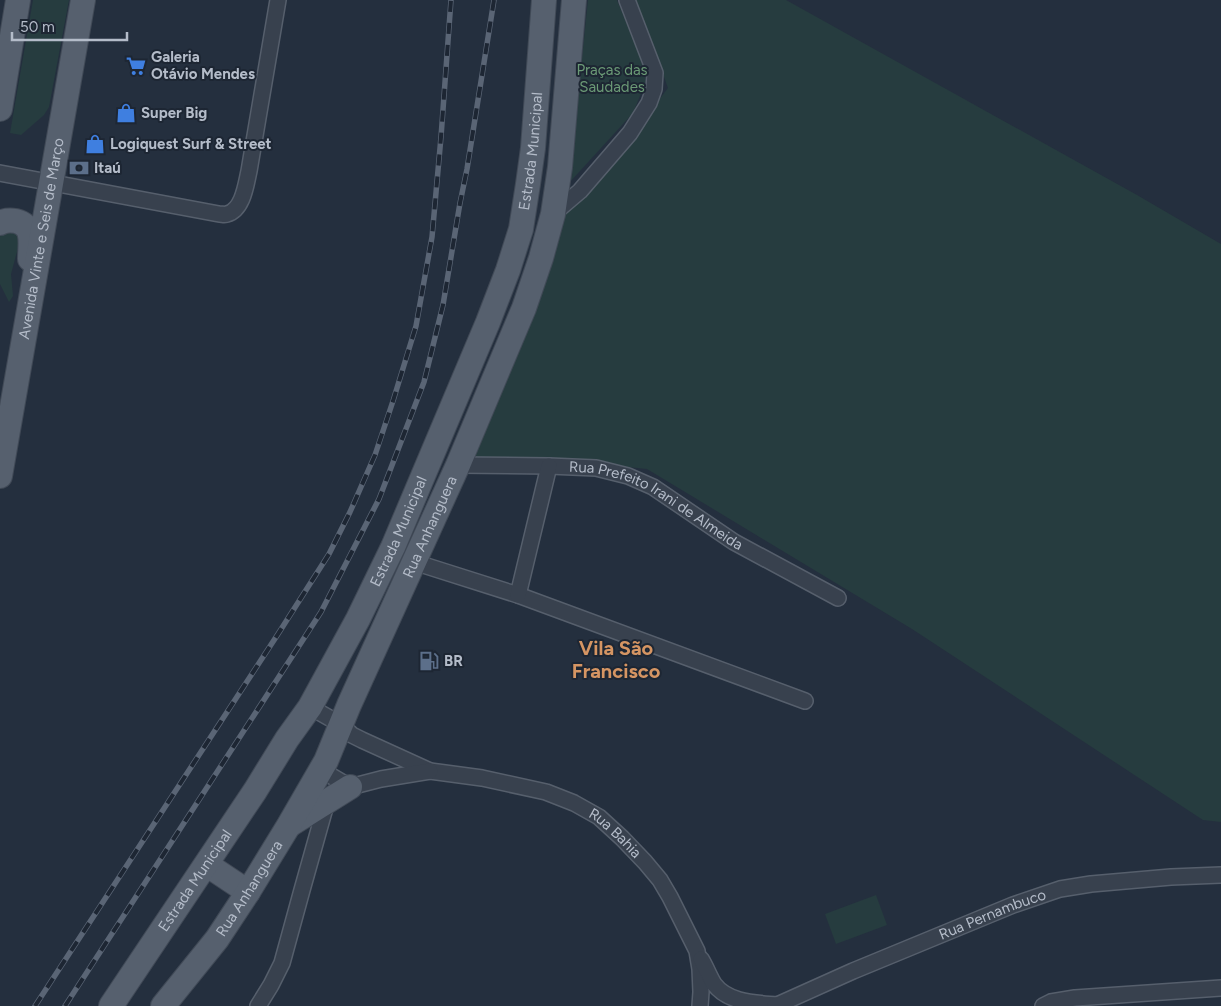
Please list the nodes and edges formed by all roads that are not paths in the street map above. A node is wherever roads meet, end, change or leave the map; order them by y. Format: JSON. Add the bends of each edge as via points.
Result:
{"nodes":[{"id":1,"x":18,"y":0,"type":"edge"},
{"id":2,"x":83,"y":0,"type":"edge"},
{"id":3,"x":278,"y":0,"type":"edge"},
{"id":4,"x":544,"y":0,"type":"edge"},
{"id":5,"x":574,"y":0,"type":"edge"},
{"id":6,"x":627,"y":0,"type":"edge"},
{"id":7,"x":0,"y":109,"type":"edge"},
{"id":8,"x":0,"y":174,"type":"edge"},
{"id":9,"x":51,"y":184,"type":"junction"},
{"id":10,"x":553,"y":214,"type":"junction"},
{"id":11,"x":0,"y":223,"type":"edge"},
{"id":12,"x":32,"y":290,"type":"junction"},
{"id":13,"x":458,"y":464,"type":"junction"},
{"id":14,"x":549,"y":466,"type":"junction"},
{"id":15,"x":0,"y":476,"type":"edge"},
{"id":16,"x":414,"y":562,"type":"junction"},
{"id":17,"x":518,"y":595,"type":"junction"},
{"id":18,"x":838,"y":598,"type":"dead end"},
{"id":19,"x":805,"y":701,"type":"dead end"},
{"id":20,"x":305,"y":714,"type":"junction"},
{"id":21,"x":340,"y":724,"type":"junction"},
{"id":22,"x":323,"y":766,"type":"junction"},
{"id":23,"x":430,"y":771,"type":"junction"},
{"id":24,"x":350,"y":787,"type":"junction"},
{"id":25,"x":255,"y":791,"type":"junction"},
{"id":26,"x":327,"y":801,"type":"junction"},
{"id":27,"x":290,"y":825,"type":"junction"},
{"id":28,"x":215,"y":870,"type":"junction"},
{"id":29,"x":1221,"y":875,"type":"edge"},
{"id":30,"x":248,"y":892,"type":"junction"},
{"id":31,"x":696,"y":951,"type":"junction"},
{"id":32,"x":1221,"y":988,"type":"edge"},
{"id":33,"x":776,"y":1005,"type":"edge"},
{"id":34,"x":110,"y":1006,"type":"edge"},
{"id":35,"x":121,"y":1006,"type":"edge"},
{"id":36,"x":163,"y":1006,"type":"edge"},
{"id":37,"x":258,"y":1006,"type":"edge"},
{"id":38,"x":700,"y":1006,"type":"edge"},
{"id":39,"x":1043,"y":1006,"type":"edge"}],
"edges":[{"from":1,"to":7,"type":"main road"},
{"from":2,"to":9,"type":"main road","name":"Avenida Vinte e Seis de Março"},
{"from":3,"to":9,"type":"street","via":[[249,171],[237,208],[228,214],[219,214]]},
{"from":4,"to":20,"type":"main road","name":"Estrada Municipal","via":[[537,110],[528,184],[521,228],[508,270],[393,547],[358,619]]},
{"from":5,"to":10,"type":"main road","name":"Rua Anhanguera"},
{"from":6,"to":10,"type":"street","via":[[655,73],[654,89],[630,132],[580,190]]},
{"from":8,"to":9,"type":"street"},
{"from":9,"to":12,"type":"main road","name":"Avenida Vinte e Seis de Março"},
{"from":10,"to":13,"type":"main road","name":"Rua Anhanguera","via":[[524,308]]},
{"from":11,"to":12,"type":"main road","via":[[16,221],[29,229]]},
{"from":12,"to":15,"type":"main road","name":"Avenida Vinte e Seis de Março"},
{"from":13,"to":14,"type":"street","name":"Rua Prefeito Irani de Almeida"},
{"from":13,"to":16,"type":"main road","name":"Rua Anhanguera"},
{"from":14,"to":17,"type":"street"},
{"from":14,"to":18,"type":"street","name":"Rua Prefeito Irani de Almeida","via":[[596,468],[628,476],[653,487],[734,542]]},
{"from":16,"to":17,"type":"street"},
{"from":16,"to":21,"type":"main road","name":"Rua Anhanguera"},
{"from":17,"to":19,"type":"street"},
{"from":20,"to":21,"type":"street"},
{"from":20,"to":22,"type":"main road","via":[[325,745]]},
{"from":20,"to":25,"type":"main road","name":"Estrada Municipal"},
{"from":21,"to":22,"type":"main road","name":"Rua Anhanguera"},
{"from":21,"to":23,"type":"street","via":[[352,735]]},
{"from":22,"to":24,"type":"street","via":[[328,774]]},
{"from":22,"to":27,"type":"main road","name":"Rua Anhanguera"},
{"from":23,"to":24,"type":"street"},
{"from":23,"to":31,"type":"street","name":"Rua Bahia","via":[[546,792],[599,817],[660,880]]},
{"from":24,"to":26,"type":"main road"},
{"from":25,"to":28,"type":"main road","via":[[246,818]]},
{"from":25,"to":34,"type":"main road","name":"Estrada Municipal"},
{"from":26,"to":27,"type":"main road"},
{"from":26,"to":37,"type":"street","via":[[282,963]]},
{"from":27,"to":30,"type":"main road","name":"Rua Anhanguera"},
{"from":28,"to":30,"type":"main road"},
{"from":28,"to":35,"type":"main road"},
{"from":29,"to":33,"type":"street","name":"Rua Pernambuco","via":[[1060,889],[1004,909]]},
{"from":30,"to":36,"type":"main road","name":"Rua Anhanguera","via":[[217,939]]},
{"from":31,"to":33,"type":"street","name":"Rua Pernambuco","via":[[714,983],[726,995],[748,1002]]},
{"from":31,"to":38,"type":"street","name":"Rua Bahia","via":[[700,969]]},
{"from":32,"to":39,"type":"street","via":[[1075,998]]}]}
